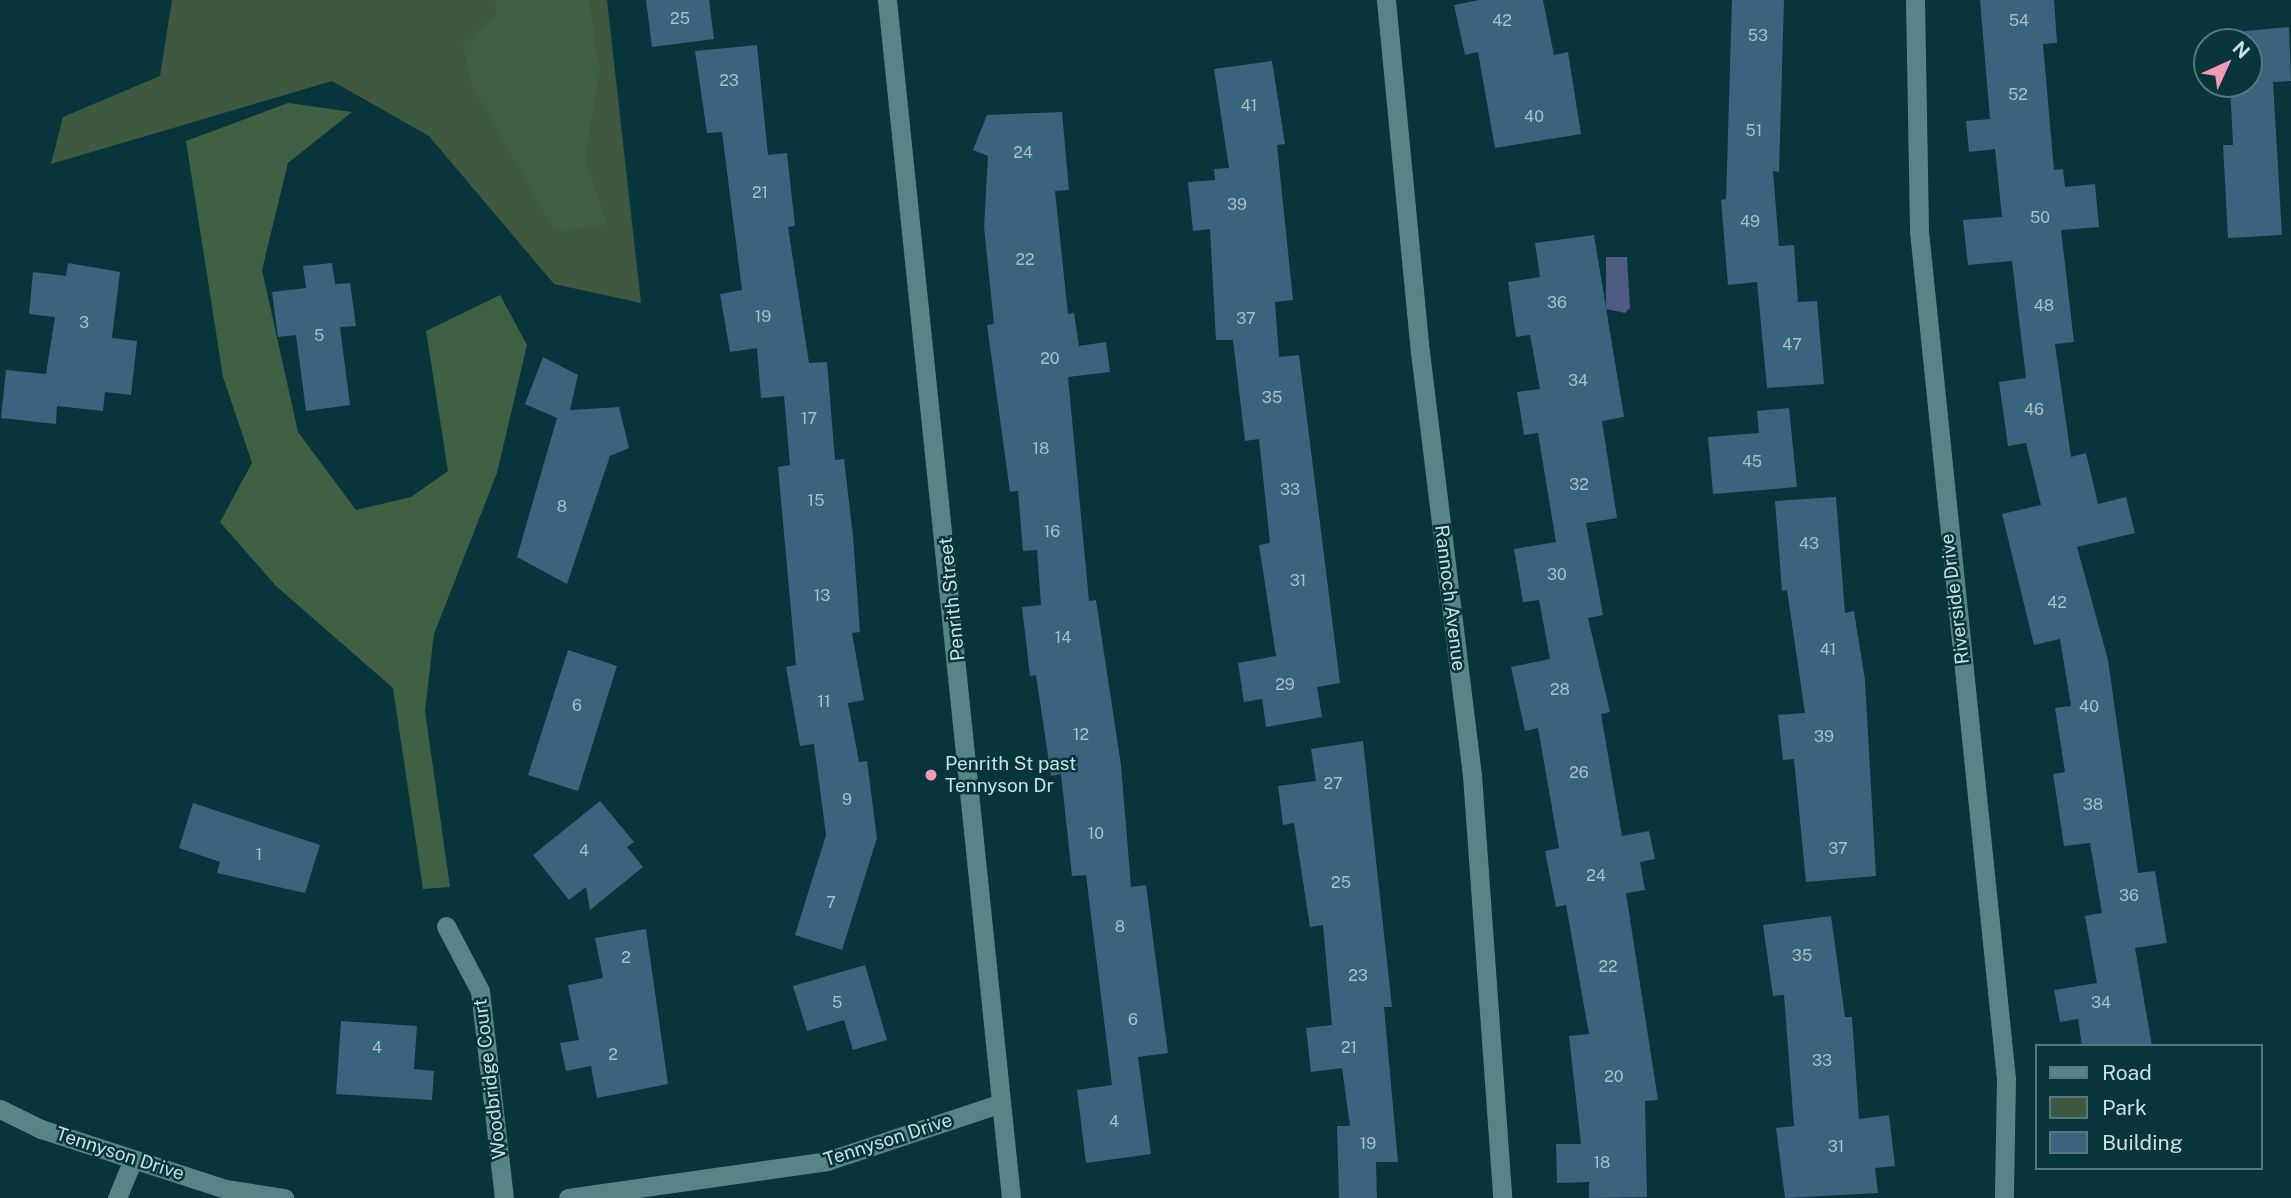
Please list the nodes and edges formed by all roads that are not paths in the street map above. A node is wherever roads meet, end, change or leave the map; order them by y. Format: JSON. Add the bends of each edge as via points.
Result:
{"nodes":[{"id":1,"x":887,"y":0,"type":"edge"},
{"id":2,"x":1386,"y":0,"type":"edge"},
{"id":3,"x":1915,"y":0,"type":"edge"},
{"id":4,"x":446,"y":926,"type":"dead end"},
{"id":5,"x":998,"y":1104,"type":"junction"},
{"id":6,"x":0,"y":1109,"type":"edge"},
{"id":7,"x":133,"y":1159,"type":"junction"},
{"id":8,"x":117,"y":1198,"type":"edge"},
{"id":9,"x":284,"y":1198,"type":"edge"},
{"id":10,"x":504,"y":1198,"type":"edge"},
{"id":11,"x":568,"y":1198,"type":"edge"},
{"id":12,"x":1011,"y":1198,"type":"edge"},
{"id":13,"x":1502,"y":1198,"type":"edge"},
{"id":14,"x":2004,"y":1198,"type":"edge"}],
"edges":[{"from":1,"to":5,"type":"street","name":"Penrith Street","via":[[916,239]]},
{"from":2,"to":13,"type":"street","name":"Rannoch Avenue","via":[[1420,352],[1472,775]]},
{"from":3,"to":14,"type":"street","name":"Riverside Drive","via":[[1919,231],[2006,1078]]},
{"from":4,"to":10,"type":"street","name":"Woodbridge Court","via":[[480,991]]},
{"from":5,"to":11,"type":"street","name":"Tennyson Drive","via":[[827,1161]]},
{"from":5,"to":12,"type":"street","name":"Penrith Street"},
{"from":6,"to":7,"type":"street","name":"Tennyson Drive"},
{"from":7,"to":8,"type":"street"},
{"from":7,"to":9,"type":"street","name":"Tennyson Drive","via":[[226,1189]]}]}
